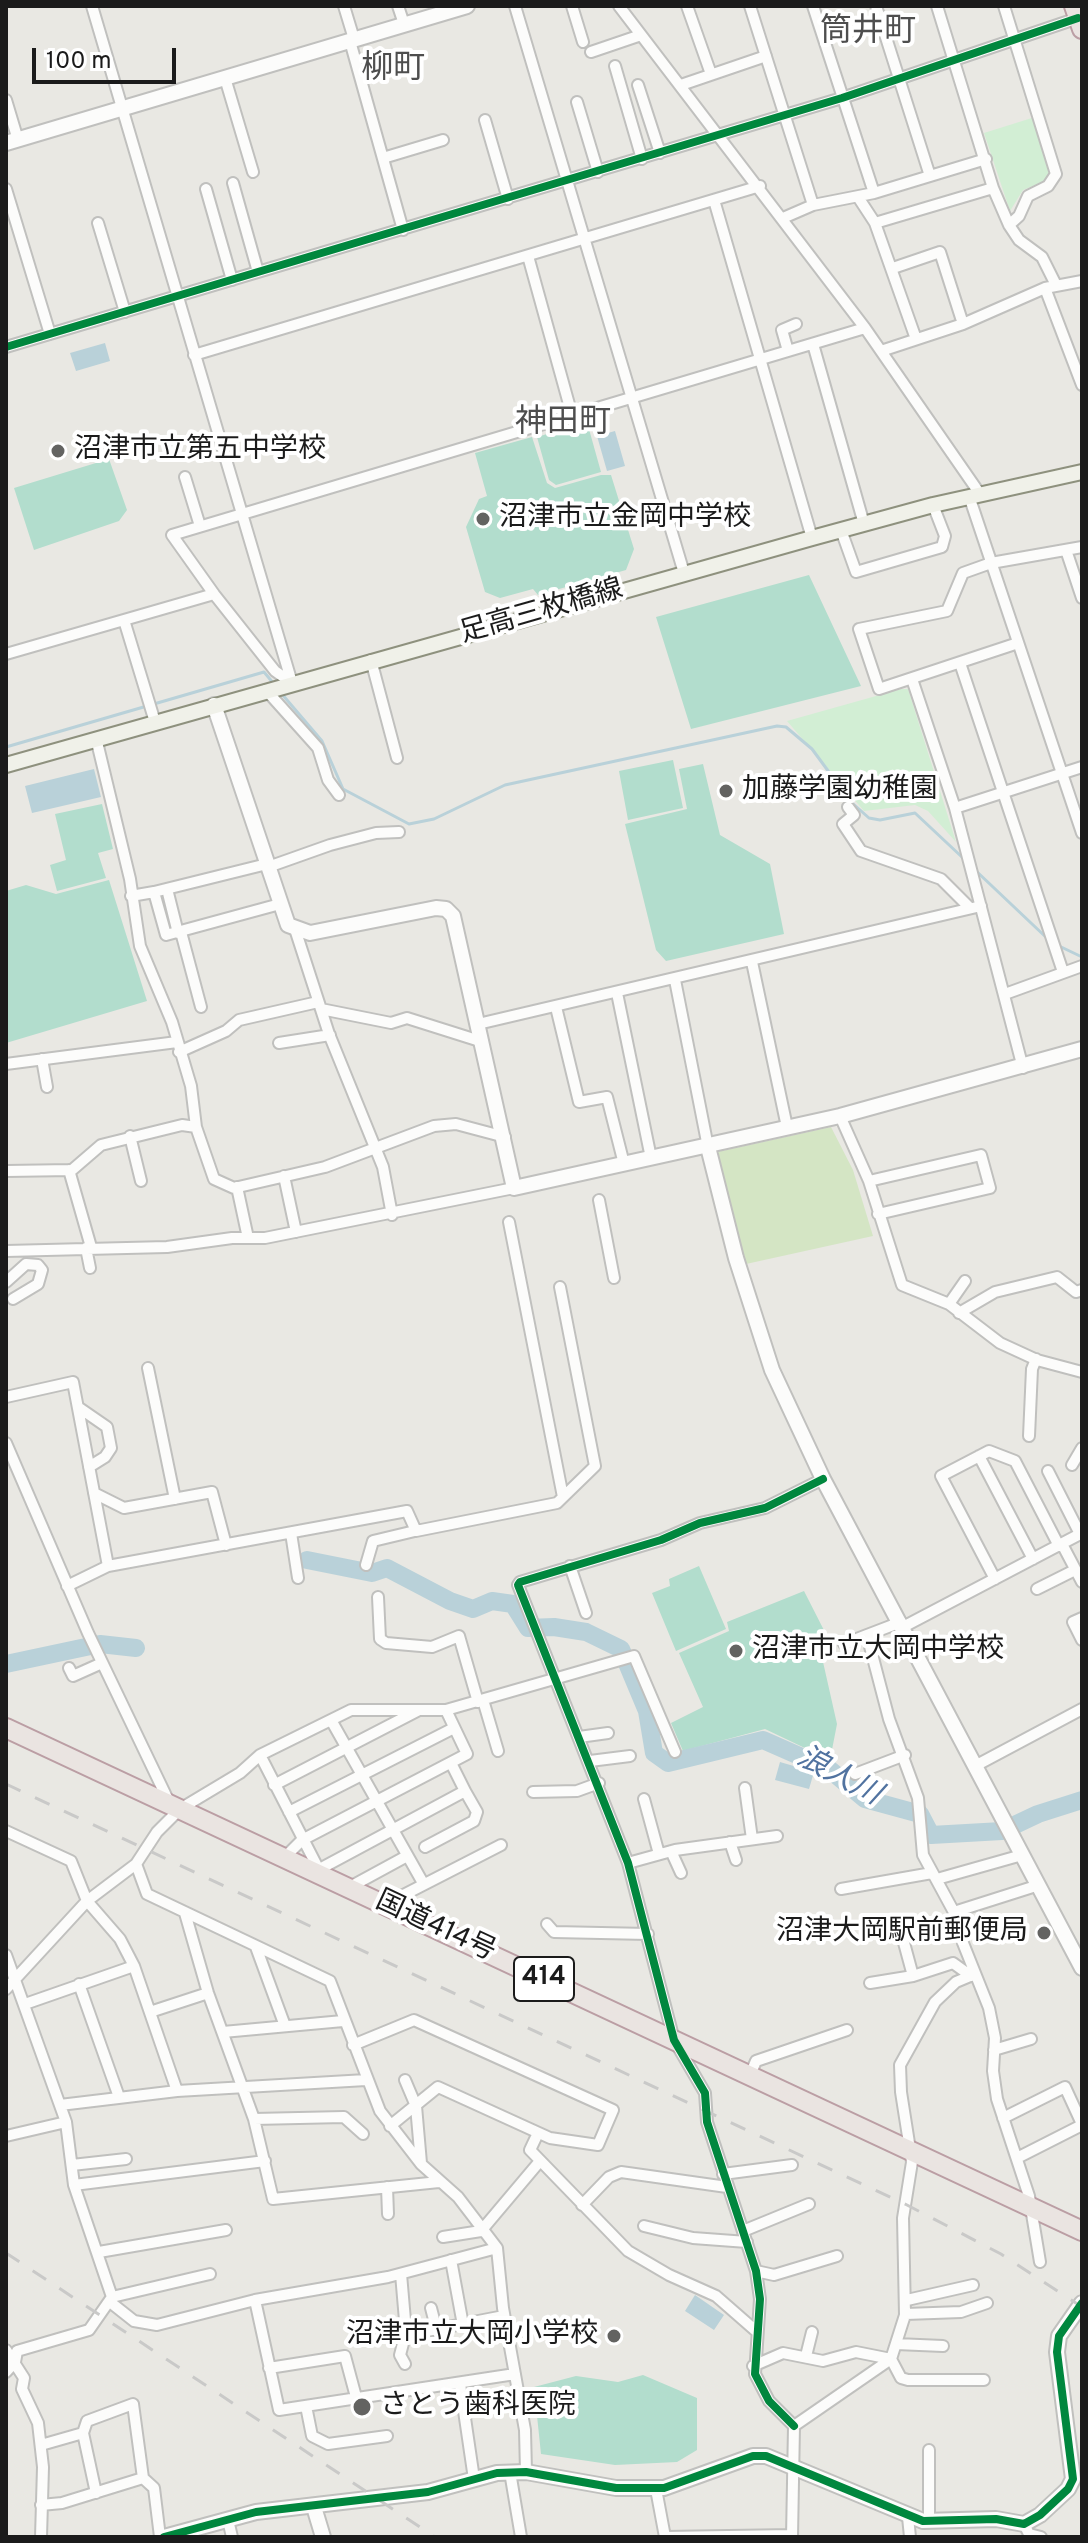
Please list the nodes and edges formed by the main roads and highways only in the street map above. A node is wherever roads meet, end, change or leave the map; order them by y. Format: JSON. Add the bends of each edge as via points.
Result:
{"nodes":[{"id":1,"x":1082,"y":472,"type":"edge"},
{"id":2,"x":6,"y":765,"type":"edge"},
{"id":3,"x":6,"y":1728,"type":"edge"},
{"id":4,"x":1082,"y":2231,"type":"edge"}],
"edges":[{"from":1,"to":2,"type":"main road","name":"足高三枚橋線","via":[[933,505],[214,705],[154,717]]},
{"from":3,"to":4,"type":"highway","name":"国道414号","number":"414"}]}
